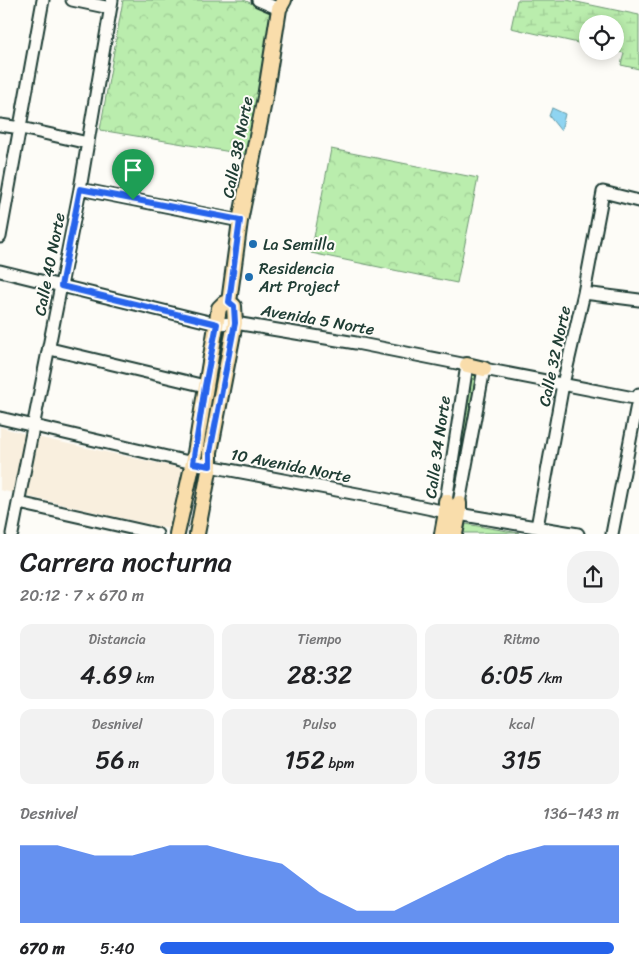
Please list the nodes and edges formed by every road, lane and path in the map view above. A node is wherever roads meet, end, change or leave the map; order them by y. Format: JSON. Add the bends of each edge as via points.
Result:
{"nodes":[{"id":1,"x":44,"y":0,"type":"edge"},
{"id":2,"x":72,"y":0,"type":"edge"},
{"id":3,"x":258,"y":0,"type":"edge"},
{"id":4,"x":111,"y":4,"type":"edge"},
{"id":5,"x":282,"y":4,"type":"edge"},
{"id":6,"x":0,"y":125,"type":"edge"},
{"id":7,"x":21,"y":128,"type":"junction"},
{"id":8,"x":88,"y":143,"type":"junction"},
{"id":9,"x":80,"y":189,"type":"junction"},
{"id":10,"x":639,"y":200,"type":"edge"},
{"id":11,"x":240,"y":220,"type":"junction"},
{"id":12,"x":0,"y":237,"type":"edge"},
{"id":13,"x":0,"y":271,"type":"edge"},
{"id":14,"x":61,"y":286,"type":"junction"},
{"id":15,"x":584,"y":293,"type":"junction"},
{"id":16,"x":639,"y":300,"type":"edge"},
{"id":17,"x":229,"y":302,"type":"junction"},
{"id":18,"x":235,"y":323,"type":"junction"},
{"id":19,"x":217,"y":324,"type":"junction"},
{"id":20,"x":50,"y":349,"type":"junction"},
{"id":21,"x":467,"y":365,"type":"junction"},
{"id":22,"x":484,"y":369,"type":"junction"},
{"id":23,"x":563,"y":384,"type":"junction"},
{"id":24,"x":205,"y":386,"type":"junction"},
{"id":25,"x":639,"y":397,"type":"edge"},
{"id":26,"x":0,"y":418,"type":"edge"},
{"id":27,"x":35,"y":422,"type":"junction"},
{"id":28,"x":193,"y":463,"type":"junction"},
{"id":29,"x":210,"y":466,"type":"junction"},
{"id":30,"x":19,"y":503,"type":"junction"},
{"id":31,"x":452,"y":508,"type":"junction"},
{"id":32,"x":537,"y":527,"type":"junction"},
{"id":33,"x":12,"y":534,"type":"edge"},
{"id":34,"x":157,"y":534,"type":"edge"},
{"id":35,"x":177,"y":534,"type":"edge"},
{"id":36,"x":197,"y":534,"type":"edge"},
{"id":37,"x":442,"y":534,"type":"edge"},
{"id":38,"x":455,"y":534,"type":"edge"},
{"id":39,"x":578,"y":534,"type":"edge"},
{"id":40,"x":612,"y":534,"type":"edge"}],
"edges":[{"from":1,"to":7,"type":"street"},
{"from":2,"to":4,"type":"street"},
{"from":3,"to":5,"type":"street"},
{"from":4,"to":8,"type":"street","name":"Calle 40 Norte"},
{"from":5,"to":11,"type":"main road","name":"Calle 38 Norte"},
{"from":6,"to":7,"type":"street"},
{"from":7,"to":8,"type":"street"},
{"from":7,"to":12,"type":"street"},
{"from":8,"to":9,"type":"street","name":"Calle 40 Norte"},
{"from":9,"to":11,"type":"street"},
{"from":9,"to":14,"type":"street","name":"Calle 40 Norte"},
{"from":10,"to":15,"type":"street","name":"Calle 32 Norte","via":[[602,192]]},
{"from":11,"to":17,"type":"main road","name":"Calle 38 Norte"},
{"from":13,"to":14,"type":"street","name":"Avenida 5 Norte"},
{"from":14,"to":19,"type":"street","name":"Avenida 5 Norte"},
{"from":14,"to":20,"type":"street","name":"Calle 40 Norte"},
{"from":15,"to":16,"type":"street"},
{"from":15,"to":23,"type":"street","name":"Calle 32 Norte"},
{"from":17,"to":18,"type":"main road","name":"Calle 38 Norte","via":[[234,306]]},
{"from":17,"to":19,"type":"main road","name":"Calle 38 Norte","via":[[220,308]]},
{"from":18,"to":19,"type":"street","name":"Avenida 5 Norte"},
{"from":18,"to":21,"type":"street","name":"Avenida 5 Norte"},
{"from":18,"to":29,"type":"main road","name":"Calle 38 Norte"},
{"from":19,"to":24,"type":"main road","name":"Calle 38 Norte"},
{"from":20,"to":24,"type":"street"},
{"from":20,"to":27,"type":"street","name":"Calle 40 Norte"},
{"from":21,"to":22,"type":"main road","name":"Avenida 5 Norte"},
{"from":21,"to":31,"type":"street","name":"Calle 34 Norte"},
{"from":22,"to":23,"type":"street"},
{"from":22,"to":31,"type":"street","name":"Calle 34 Norte"},
{"from":23,"to":25,"type":"street"},
{"from":23,"to":32,"type":"street","name":"Calle 32 Norte"},
{"from":24,"to":28,"type":"main road","name":"Calle 38 Norte"},
{"from":25,"to":40,"type":"street"},
{"from":26,"to":27,"type":"street","name":"10 Avenida Norte"},
{"from":27,"to":28,"type":"street","name":"10 Avenida Norte"},
{"from":27,"to":30,"type":"street","name":"Calle 40 Norte"},
{"from":28,"to":29,"type":"street","name":"10 Avenida Norte"},
{"from":28,"to":35,"type":"main road","name":"Calle 38 Norte"},
{"from":29,"to":31,"type":"street","name":"10 Avenida Norte","via":[[379,498]]},
{"from":29,"to":36,"type":"main road","name":"Calle 38 Norte"},
{"from":30,"to":33,"type":"street","name":"Calle 40 Norte"},
{"from":30,"to":34,"type":"street"},
{"from":31,"to":32,"type":"street","name":"10 Avenida Norte"},
{"from":31,"to":37,"type":"main road","name":"Calle 34 Norte"},
{"from":31,"to":38,"type":"main road","name":"Calle 34 Norte"},
{"from":32,"to":39,"type":"street","name":"10 Avenida Norte"}]}
